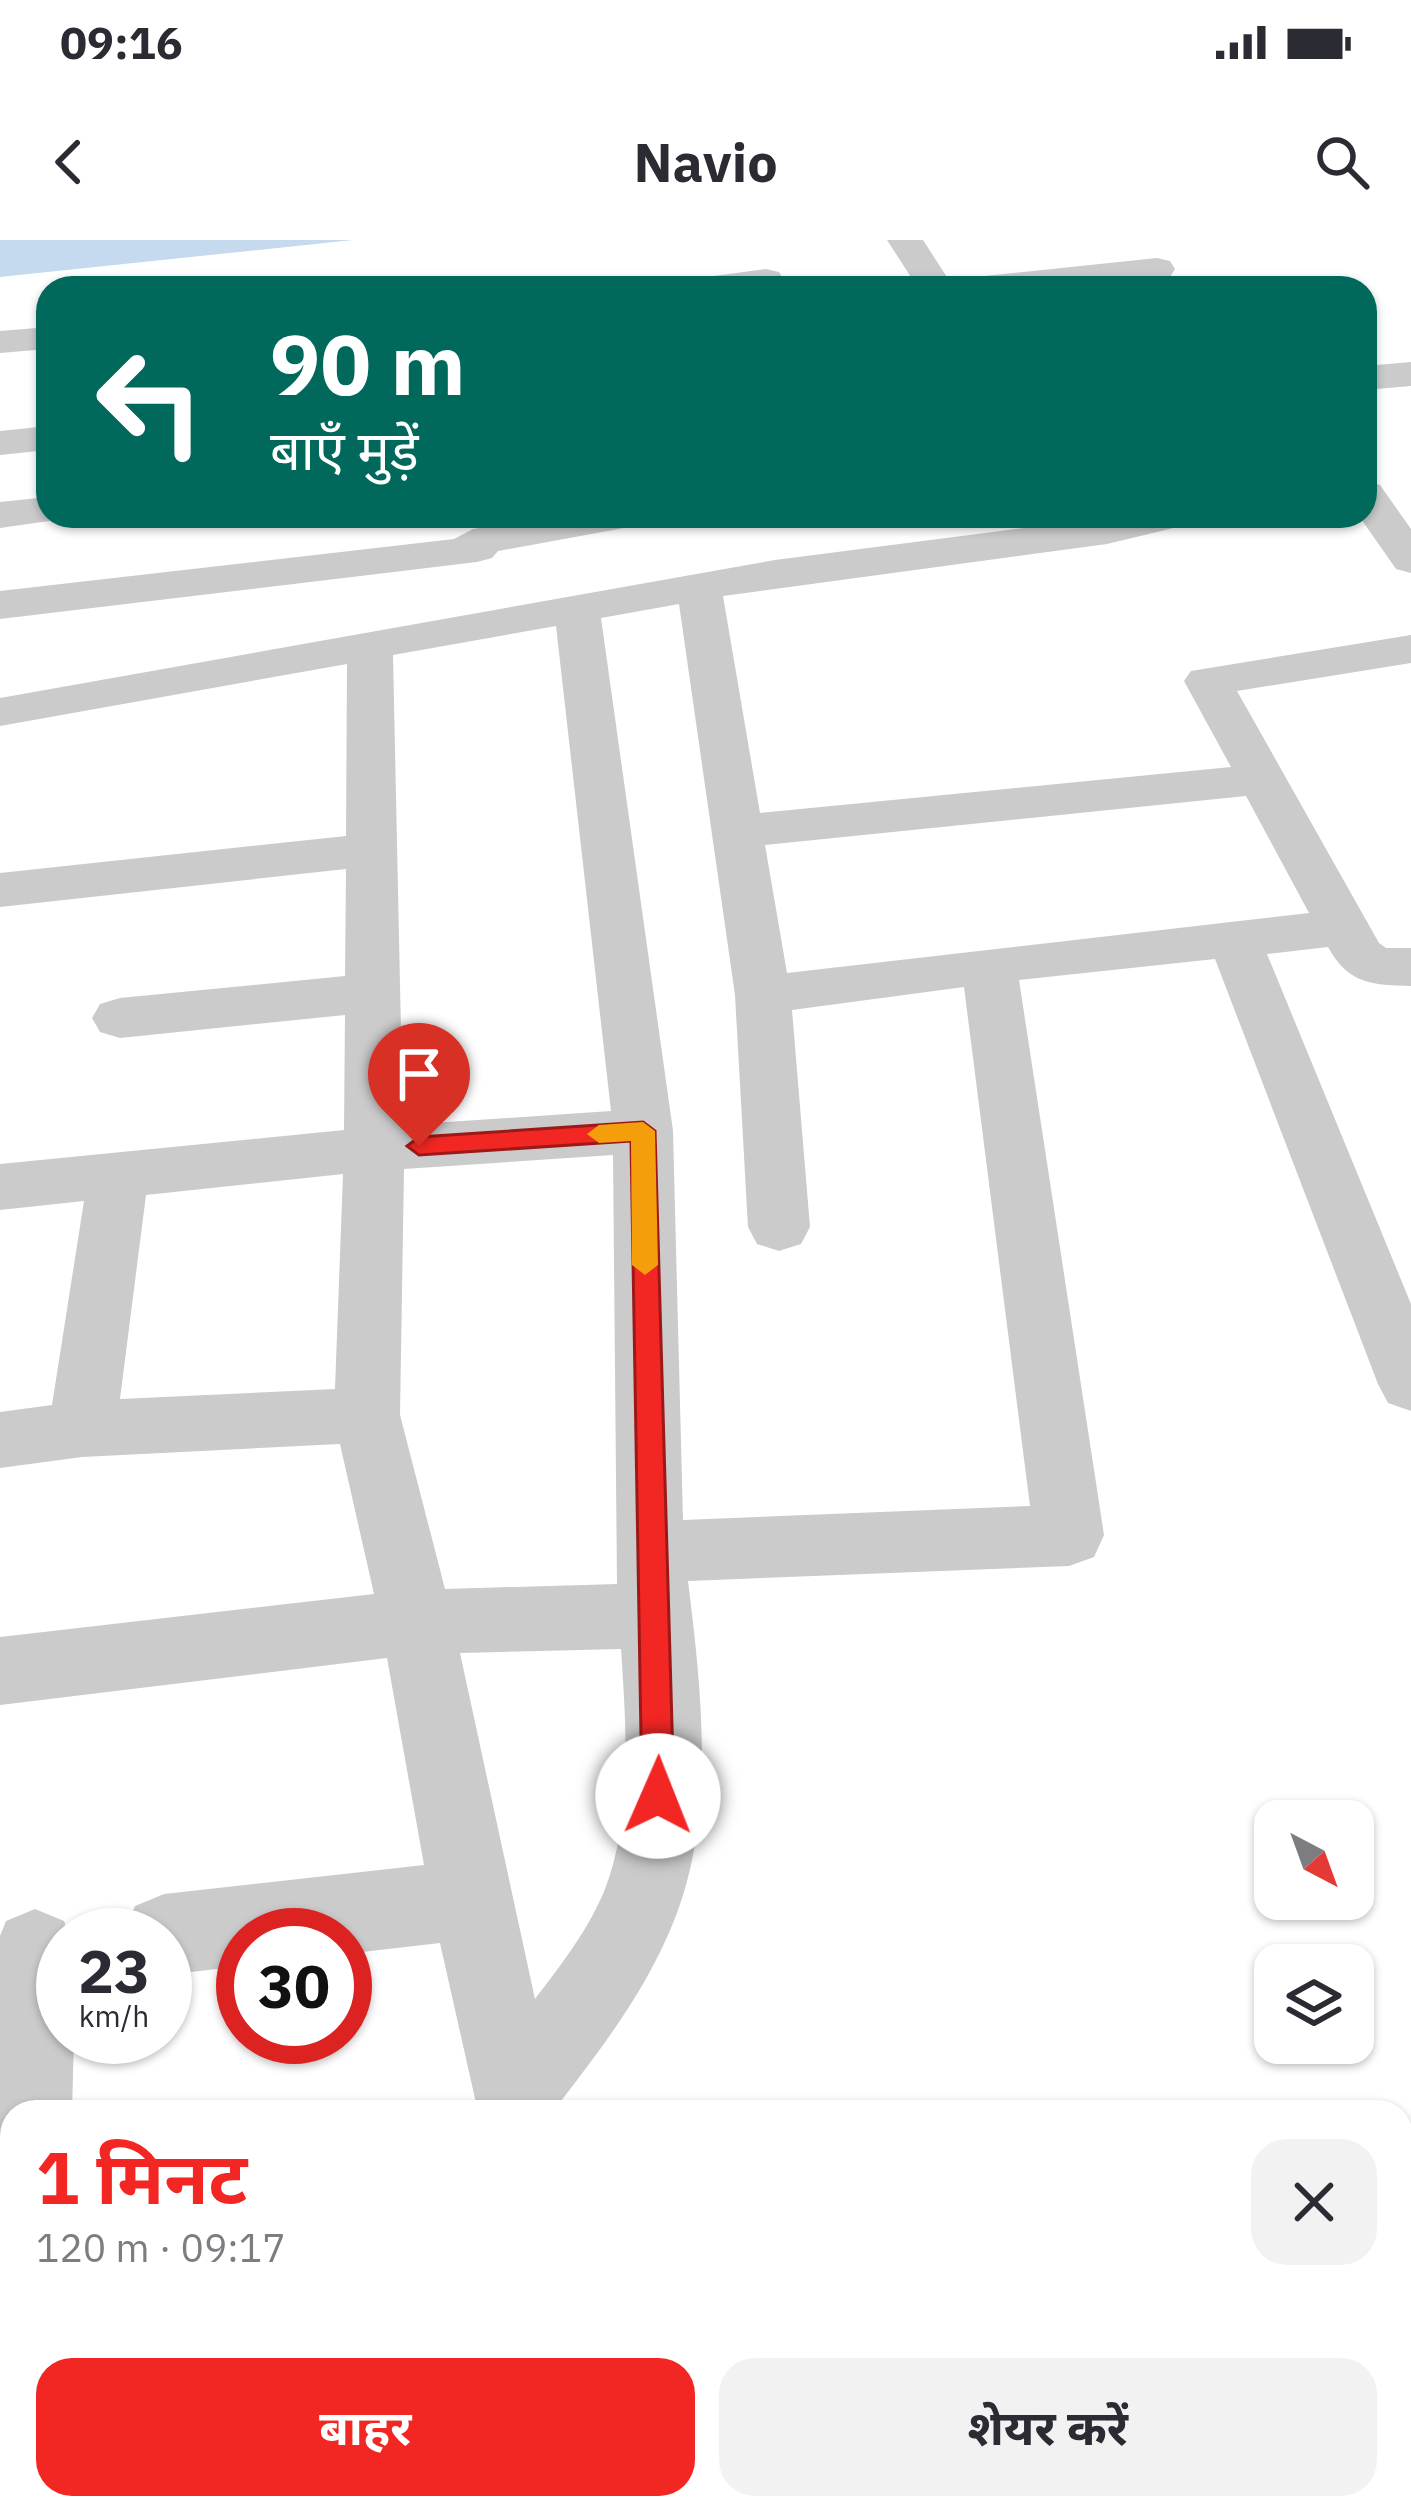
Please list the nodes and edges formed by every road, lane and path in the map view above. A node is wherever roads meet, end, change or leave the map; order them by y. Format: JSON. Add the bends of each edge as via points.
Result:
{"nodes":[{"id":1,"x":746,"y":240,"type":"edge"},
{"id":2,"x":905,"y":240,"type":"edge"},
{"id":3,"x":1132,"y":240,"type":"edge"},
{"id":4,"x":765,"y":276,"type":"edge"},
{"id":5,"x":928,"y":276,"type":"edge"},
{"id":6,"x":1163,"y":276,"type":"edge"},
{"id":7,"x":36,"y":339,"type":"edge"},
{"id":8,"x":0,"y":342,"type":"edge"},
{"id":9,"x":1411,"y":374,"type":"edge"},
{"id":10,"x":1377,"y":377,"type":"edge"},
{"id":11,"x":36,"y":439,"type":"edge"},
{"id":12,"x":0,"y":443,"type":"edge"},
{"id":13,"x":36,"y":511,"type":"edge"},
{"id":14,"x":0,"y":515,"type":"edge"},
{"id":15,"x":529,"y":528,"type":"edge"},
{"id":16,"x":1075,"y":528,"type":"edge"},
{"id":17,"x":471,"y":535,"type":"edge"},
{"id":18,"x":275,"y":574,"type":"junction"},
{"id":19,"x":698,"y":587,"type":"junction"},
{"id":20,"x":0,"y":605,"type":"edge"},
{"id":21,"x":577,"y":610,"type":"junction"},
{"id":22,"x":517,"y":618,"type":"junction"},
{"id":23,"x":129,"y":641,"type":"junction"},
{"id":24,"x":370,"y":649,"type":"junction"},
{"id":25,"x":1411,"y":649,"type":"edge"},
{"id":26,"x":285,"y":664,"type":"junction"},
{"id":27,"x":0,"y":712,"type":"edge"},
{"id":28,"x":1261,"y":779,"type":"junction"},
{"id":29,"x":737,"y":832,"type":"junction"},
{"id":30,"x":369,"y":850,"type":"junction"},
{"id":31,"x":0,"y":890,"type":"edge"},
{"id":32,"x":1340,"y":928,"type":"junction"},
{"id":33,"x":1234,"y":939,"type":"junction"},
{"id":34,"x":989,"y":965,"type":"junction"},
{"id":35,"x":1411,"y":967,"type":"edge"},
{"id":36,"x":370,"y":993,"type":"junction"},
{"id":37,"x":763,"y":995,"type":"junction"},
{"id":38,"x":120,"y":1018,"type":"dead end"},
{"id":39,"x":643,"y":1131,"type":"junction"},
{"id":40,"x":374,"y":1149,"type":"junction"},
{"id":41,"x":118,"y":1178,"type":"junction"},
{"id":42,"x":0,"y":1186,"type":"edge"},
{"id":43,"x":779,"y":1227,"type":"dead end"},
{"id":44,"x":1392,"y":1287,"type":"edge"},
{"id":45,"x":1411,"y":1384,"type":"edge"},
{"id":46,"x":368,"y":1414,"type":"junction"},
{"id":47,"x":82,"y":1429,"type":"junction"},
{"id":48,"x":0,"y":1440,"type":"edge"},
{"id":49,"x":653,"y":1583,"type":"junction"},
{"id":50,"x":417,"y":1622,"type":"junction"},
{"id":51,"x":0,"y":1671,"type":"edge"},
{"id":52,"x":470,"y":1900,"type":"junction"},
{"id":53,"x":192,"y":1932,"type":"edge"},
{"id":54,"x":33,"y":1950,"type":"edge"},
{"id":55,"x":29,"y":2100,"type":"edge"},
{"id":56,"x":518,"y":2100,"type":"edge"},
{"id":57,"x":519,"y":2100,"type":"edge"}],
"edges":[{"from":1,"to":4,"type":"street"},
{"from":2,"to":5,"type":"street"},
{"from":3,"to":6,"type":"street"},
{"from":7,"to":8,"type":"street"},
{"from":9,"to":10,"type":"street"},
{"from":11,"to":12,"type":"street"},
{"from":13,"to":14,"type":"street"},
{"from":15,"to":17,"type":"street"},
{"from":16,"to":19,"type":"street"},
{"from":17,"to":18,"type":"street"},
{"from":17,"to":22,"type":"street"},
{"from":18,"to":23,"type":"street"},
{"from":18,"to":26,"type":"street"},
{"from":19,"to":21,"type":"street"},
{"from":19,"to":29,"type":"street"},
{"from":20,"to":23,"type":"street"},
{"from":21,"to":22,"type":"street"},
{"from":21,"to":39,"type":"street"},
{"from":22,"to":24,"type":"street"},
{"from":23,"to":26,"type":"street"},
{"from":23,"to":27,"type":"street"},
{"from":24,"to":26,"type":"street"},
{"from":24,"to":30,"type":"street"},
{"from":25,"to":28,"type":"street","via":[[1208,681]]},
{"from":28,"to":29,"type":"street"},
{"from":28,"to":32,"type":"street"},
{"from":29,"to":37,"type":"street"},
{"from":30,"to":31,"type":"street"},
{"from":30,"to":36,"type":"street"},
{"from":32,"to":33,"type":"street"},
{"from":32,"to":35,"type":"street","via":[[1372,966]]},
{"from":33,"to":34,"type":"street"},
{"from":33,"to":44,"type":"street"},
{"from":34,"to":37,"type":"street"},
{"from":34,"to":49,"type":"street","via":[[1069,1535]]},
{"from":36,"to":38,"type":"street"},
{"from":36,"to":40,"type":"street"},
{"from":37,"to":43,"type":"street"},
{"from":39,"to":40,"type":"street"},
{"from":39,"to":49,"type":"street"},
{"from":40,"to":41,"type":"street"},
{"from":40,"to":46,"type":"street"},
{"from":41,"to":42,"type":"street"},
{"from":41,"to":47,"type":"street"},
{"from":44,"to":45,"type":"street"},
{"from":46,"to":47,"type":"street"},
{"from":46,"to":50,"type":"street"},
{"from":47,"to":48,"type":"street"},
{"from":49,"to":50,"type":"street"},
{"from":49,"to":57,"type":"street","via":[[659,1765],[646,1881],[607,1968]]},
{"from":50,"to":51,"type":"street"},
{"from":50,"to":52,"type":"street"},
{"from":52,"to":53,"type":"street"},
{"from":52,"to":56,"type":"street"},
{"from":54,"to":55,"type":"street"}]}
